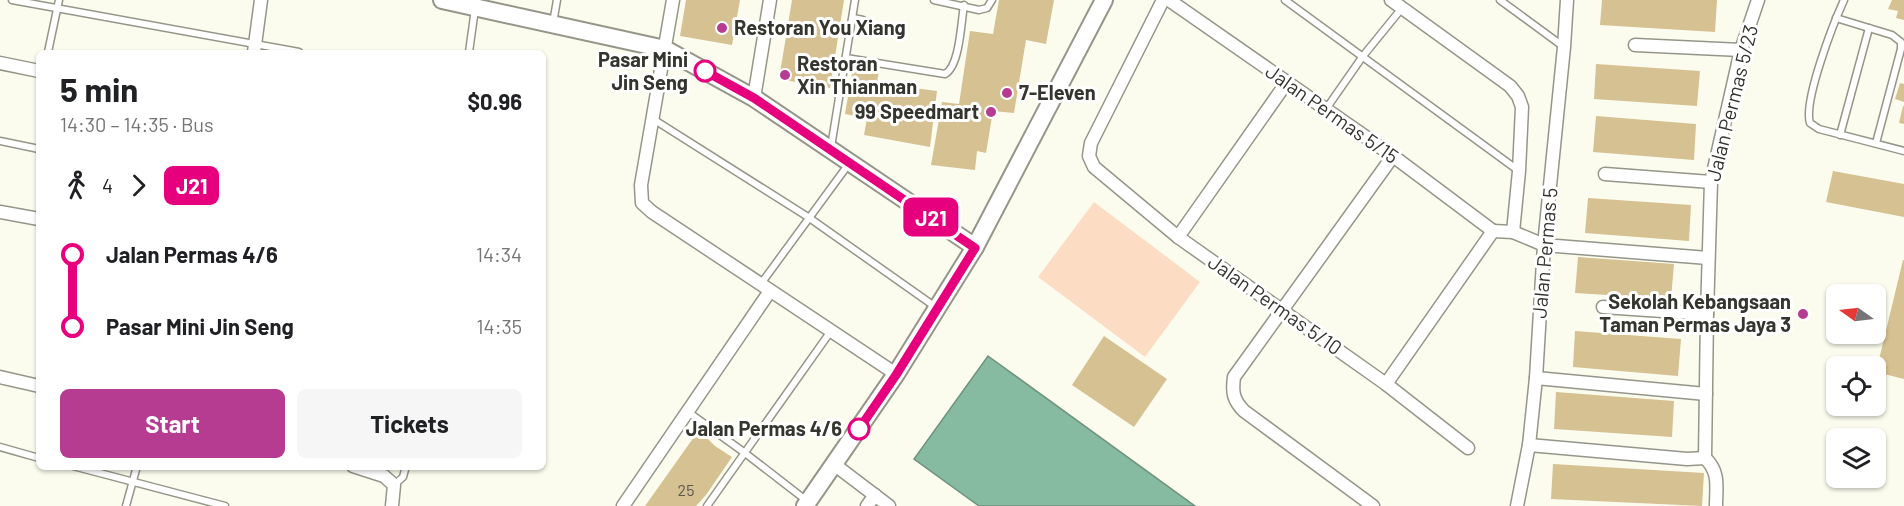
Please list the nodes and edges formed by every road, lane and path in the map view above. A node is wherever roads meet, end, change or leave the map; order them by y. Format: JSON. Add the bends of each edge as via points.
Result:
{"nodes":[{"id":1,"x":12,"y":0,"type":"edge"},
{"id":2,"x":59,"y":0,"type":"edge"},
{"id":3,"x":261,"y":0,"type":"edge"},
{"id":4,"x":442,"y":0,"type":"edge"},
{"id":5,"x":557,"y":0,"type":"edge"},
{"id":6,"x":673,"y":0,"type":"edge"},
{"id":7,"x":770,"y":0,"type":"edge"},
{"id":8,"x":855,"y":0,"type":"edge"},
{"id":9,"x":934,"y":0,"type":"edge"},
{"id":10,"x":992,"y":0,"type":"edge"},
{"id":11,"x":1104,"y":0,"type":"edge"},
{"id":12,"x":1163,"y":0,"type":"edge"},
{"id":13,"x":1169,"y":0,"type":"edge"},
{"id":14,"x":1285,"y":0,"type":"edge"},
{"id":15,"x":1391,"y":0,"type":"edge"},
{"id":16,"x":1500,"y":0,"type":"edge"},
{"id":17,"x":1567,"y":0,"type":"edge"},
{"id":18,"x":1758,"y":0,"type":"edge"},
{"id":19,"x":1844,"y":0,"type":"edge"},
{"id":20,"x":476,"y":3,"type":"edge"},
{"id":21,"x":963,"y":5,"type":"junction"},
{"id":22,"x":57,"y":8,"type":"junction"},
{"id":23,"x":1402,"y":8,"type":"junction"},
{"id":24,"x":853,"y":18,"type":"junction"},
{"id":25,"x":1836,"y":18,"type":"junction"},
{"id":26,"x":863,"y":20,"type":"dead end"},
{"id":27,"x":553,"y":23,"type":"junction"},
{"id":28,"x":1869,"y":28,"type":"junction"},
{"id":29,"x":1635,"y":45,"type":"dead end"},
{"id":30,"x":1564,"y":47,"type":"junction"},
{"id":31,"x":255,"y":48,"type":"edge"},
{"id":32,"x":665,"y":49,"type":"junction"},
{"id":33,"x":48,"y":50,"type":"edge"},
{"id":34,"x":277,"y":50,"type":"edge"},
{"id":35,"x":469,"y":50,"type":"edge"},
{"id":36,"x":1741,"y":50,"type":"junction"},
{"id":37,"x":1363,"y":56,"type":"junction"},
{"id":38,"x":846,"y":58,"type":"junction"},
{"id":39,"x":0,"y":63,"type":"edge"},
{"id":40,"x":36,"y":70,"type":"edge"},
{"id":41,"x":1287,"y":82,"type":"junction"},
{"id":42,"x":754,"y":98,"type":"junction"},
{"id":43,"x":1326,"y":109,"type":"junction"},
{"id":44,"x":652,"y":118,"type":"junction"},
{"id":45,"x":1840,"y":135,"type":"junction"},
{"id":46,"x":0,"y":141,"type":"edge"},
{"id":47,"x":1876,"y":143,"type":"junction"},
{"id":48,"x":36,"y":148,"type":"edge"},
{"id":49,"x":831,"y":149,"type":"junction"},
{"id":50,"x":1904,"y":151,"type":"edge"},
{"id":51,"x":1393,"y":156,"type":"junction"},
{"id":52,"x":850,"y":162,"type":"junction"},
{"id":53,"x":1519,"y":171,"type":"junction"},
{"id":54,"x":1605,"y":174,"type":"dead end"},
{"id":55,"x":1711,"y":182,"type":"junction"},
{"id":56,"x":0,"y":212,"type":"edge"},
{"id":57,"x":808,"y":217,"type":"junction"},
{"id":58,"x":36,"y":218,"type":"edge"},
{"id":59,"x":1493,"y":231,"type":"junction"},
{"id":60,"x":1513,"y":232,"type":"junction"},
{"id":61,"x":1178,"y":237,"type":"junction"},
{"id":62,"x":1544,"y":245,"type":"junction"},
{"id":63,"x":975,"y":248,"type":"junction"},
{"id":64,"x":1708,"y":258,"type":"junction"},
{"id":65,"x":765,"y":288,"type":"junction"},
{"id":66,"x":1603,"y":307,"type":"dead end"},
{"id":67,"x":937,"y":308,"type":"junction"},
{"id":68,"x":1282,"y":310,"type":"junction"},
{"id":69,"x":1707,"y":314,"type":"junction"},
{"id":70,"x":831,"y":332,"type":"junction"},
{"id":71,"x":896,"y":375,"type":"junction"},
{"id":72,"x":0,"y":377,"type":"edge"},
{"id":73,"x":1536,"y":378,"type":"junction"},
{"id":74,"x":1386,"y":384,"type":"junction"},
{"id":75,"x":36,"y":385,"type":"edge"},
{"id":76,"x":1706,"y":394,"type":"junction"},
{"id":77,"x":687,"y":412,"type":"junction"},
{"id":78,"x":1529,"y":445,"type":"junction"},
{"id":79,"x":0,"y":447,"type":"edge"},
{"id":80,"x":1468,"y":448,"type":"dead end"},
{"id":81,"x":745,"y":453,"type":"junction"},
{"id":82,"x":36,"y":457,"type":"edge"},
{"id":83,"x":1705,"y":458,"type":"junction"},
{"id":84,"x":835,"y":465,"type":"junction"},
{"id":85,"x":88,"y":470,"type":"edge"},
{"id":86,"x":136,"y":470,"type":"edge"},
{"id":87,"x":365,"y":470,"type":"edge"},
{"id":88,"x":405,"y":470,"type":"edge"},
{"id":89,"x":133,"y":482,"type":"junction"},
{"id":90,"x":394,"y":485,"type":"junction"},
{"id":91,"x":875,"y":495,"type":"junction"},
{"id":92,"x":806,"y":504,"type":"edge"},
{"id":93,"x":126,"y":506,"type":"edge"},
{"id":94,"x":225,"y":506,"type":"edge"},
{"id":95,"x":392,"y":506,"type":"edge"},
{"id":96,"x":623,"y":506,"type":"edge"},
{"id":97,"x":707,"y":506,"type":"edge"},
{"id":98,"x":867,"y":506,"type":"edge"},
{"id":99,"x":889,"y":506,"type":"edge"},
{"id":100,"x":1373,"y":506,"type":"edge"},
{"id":101,"x":1517,"y":506,"type":"edge"},
{"id":102,"x":1716,"y":506,"type":"edge"}],
"edges":[{"from":1,"to":22,"type":"lane"},
{"from":2,"to":22,"type":"lane"},
{"from":3,"to":31,"type":"street"},
{"from":4,"to":20,"type":"street"},
{"from":5,"to":27,"type":"lane"},
{"from":6,"to":32,"type":"street"},
{"from":7,"to":42,"type":"street"},
{"from":8,"to":24,"type":"lane"},
{"from":9,"to":21,"type":"lane"},
{"from":10,"to":21,"type":"lane","via":[[983,10]]},
{"from":11,"to":63,"type":"street"},
{"from":12,"to":61,"type":"street","name":"Jalan Permas 5/10","via":[[1090,143],[1089,156],[1103,176]]},
{"from":13,"to":41,"type":"street","name":"Jalan Permas 5/15"},
{"from":14,"to":37,"type":"lane"},
{"from":15,"to":23,"type":"street"},
{"from":16,"to":30,"type":"lane"},
{"from":17,"to":30,"type":"street","name":"Jalan Permas 5"},
{"from":18,"to":36,"type":"street","name":"Jalan Permas 5/23"},
{"from":19,"to":25,"type":"lane"},
{"from":20,"to":27,"type":"street"},
{"from":20,"to":35,"type":"lane"},
{"from":21,"to":38,"type":"lane","via":[[955,63],[945,74]]},
{"from":22,"to":31,"type":"lane"},
{"from":22,"to":33,"type":"lane"},
{"from":23,"to":37,"type":"lane"},
{"from":23,"to":53,"type":"street","via":[[1518,96],[1522,107]]},
{"from":24,"to":26,"type":"lane"},
{"from":24,"to":38,"type":"lane"},
{"from":25,"to":28,"type":"lane"},
{"from":25,"to":45,"type":"lane","via":[[1808,110],[1810,123],[1816,128]]},
{"from":27,"to":32,"type":"street"},
{"from":28,"to":45,"type":"lane"},
{"from":28,"to":47,"type":"lane","via":[[1896,37],[1901,49]]},
{"from":29,"to":36,"type":"street"},
{"from":30,"to":62,"type":"street","name":"Jalan Permas 5"},
{"from":31,"to":34,"type":"lane"},
{"from":32,"to":42,"type":"street"},
{"from":32,"to":44,"type":"street"},
{"from":36,"to":55,"type":"street","name":"Jalan Permas 5/23"},
{"from":37,"to":43,"type":"lane"},
{"from":37,"to":53,"type":"lane"},
{"from":38,"to":49,"type":"lane"},
{"from":39,"to":40,"type":"street"},
{"from":41,"to":43,"type":"street","name":"Jalan Permas 5/15"},
{"from":41,"to":61,"type":"street"},
{"from":42,"to":49,"type":"street"},
{"from":43,"to":51,"type":"street","name":"Jalan Permas 5/15"},
{"from":44,"to":57,"type":"lane"},
{"from":44,"to":65,"type":"street","via":[[641,185],[642,203]]},
{"from":45,"to":47,"type":"lane"},
{"from":46,"to":48,"type":"lane"},
{"from":47,"to":50,"type":"lane"},
{"from":49,"to":52,"type":"street"},
{"from":51,"to":59,"type":"street","name":"Jalan Permas 5/15"},
{"from":51,"to":68,"type":"street"},
{"from":52,"to":57,"type":"lane"},
{"from":52,"to":63,"type":"street"},
{"from":53,"to":60,"type":"street"},
{"from":54,"to":55,"type":"street"},
{"from":55,"to":64,"type":"street","name":"Jalan Permas 5/23"},
{"from":56,"to":58,"type":"street"},
{"from":57,"to":65,"type":"lane"},
{"from":57,"to":67,"type":"lane"},
{"from":59,"to":60,"type":"street"},
{"from":59,"to":74,"type":"street"},
{"from":60,"to":62,"type":"street"},
{"from":61,"to":68,"type":"street","name":"Jalan Permas 5/10"},
{"from":62,"to":64,"type":"street"},
{"from":62,"to":73,"type":"street","name":"Jalan Permas 5"},
{"from":63,"to":67,"type":"street"},
{"from":64,"to":69,"type":"street","name":"Jalan Permas 5/23"},
{"from":65,"to":70,"type":"street"},
{"from":65,"to":77,"type":"street"},
{"from":66,"to":69,"type":"street"},
{"from":67,"to":71,"type":"street"},
{"from":68,"to":74,"type":"street","name":"Jalan Permas 5/10"},
{"from":68,"to":100,"type":"street","via":[[1234,377],[1235,402]]},
{"from":69,"to":76,"type":"street","name":"Jalan Permas 5/23"},
{"from":70,"to":71,"type":"street"},
{"from":70,"to":81,"type":"lane"},
{"from":71,"to":84,"type":"street"},
{"from":72,"to":75,"type":"street"},
{"from":73,"to":76,"type":"street"},
{"from":73,"to":78,"type":"street","name":"Jalan Permas 5"},
{"from":74,"to":80,"type":"street","name":"Jalan Permas 5/10"},
{"from":76,"to":83,"type":"street","name":"Jalan Permas 5/23"},
{"from":77,"to":81,"type":"lane"},
{"from":77,"to":96,"type":"street"},
{"from":78,"to":83,"type":"street"},
{"from":78,"to":101,"type":"street","name":"Jalan Permas 5"},
{"from":79,"to":82,"type":"lane"},
{"from":81,"to":92,"type":"lane"},
{"from":81,"to":97,"type":"lane"},
{"from":83,"to":102,"type":"street","via":[[1714,466]]},
{"from":84,"to":91,"type":"street"},
{"from":84,"to":92,"type":"street"},
{"from":85,"to":89,"type":"lane"},
{"from":86,"to":89,"type":"lane"},
{"from":87,"to":90,"type":"street","via":[[384,476]]},
{"from":88,"to":90,"type":"lane"},
{"from":89,"to":93,"type":"lane"},
{"from":89,"to":94,"type":"lane"},
{"from":90,"to":95,"type":"street"},
{"from":91,"to":98,"type":"street"},
{"from":91,"to":99,"type":"street"}]}
